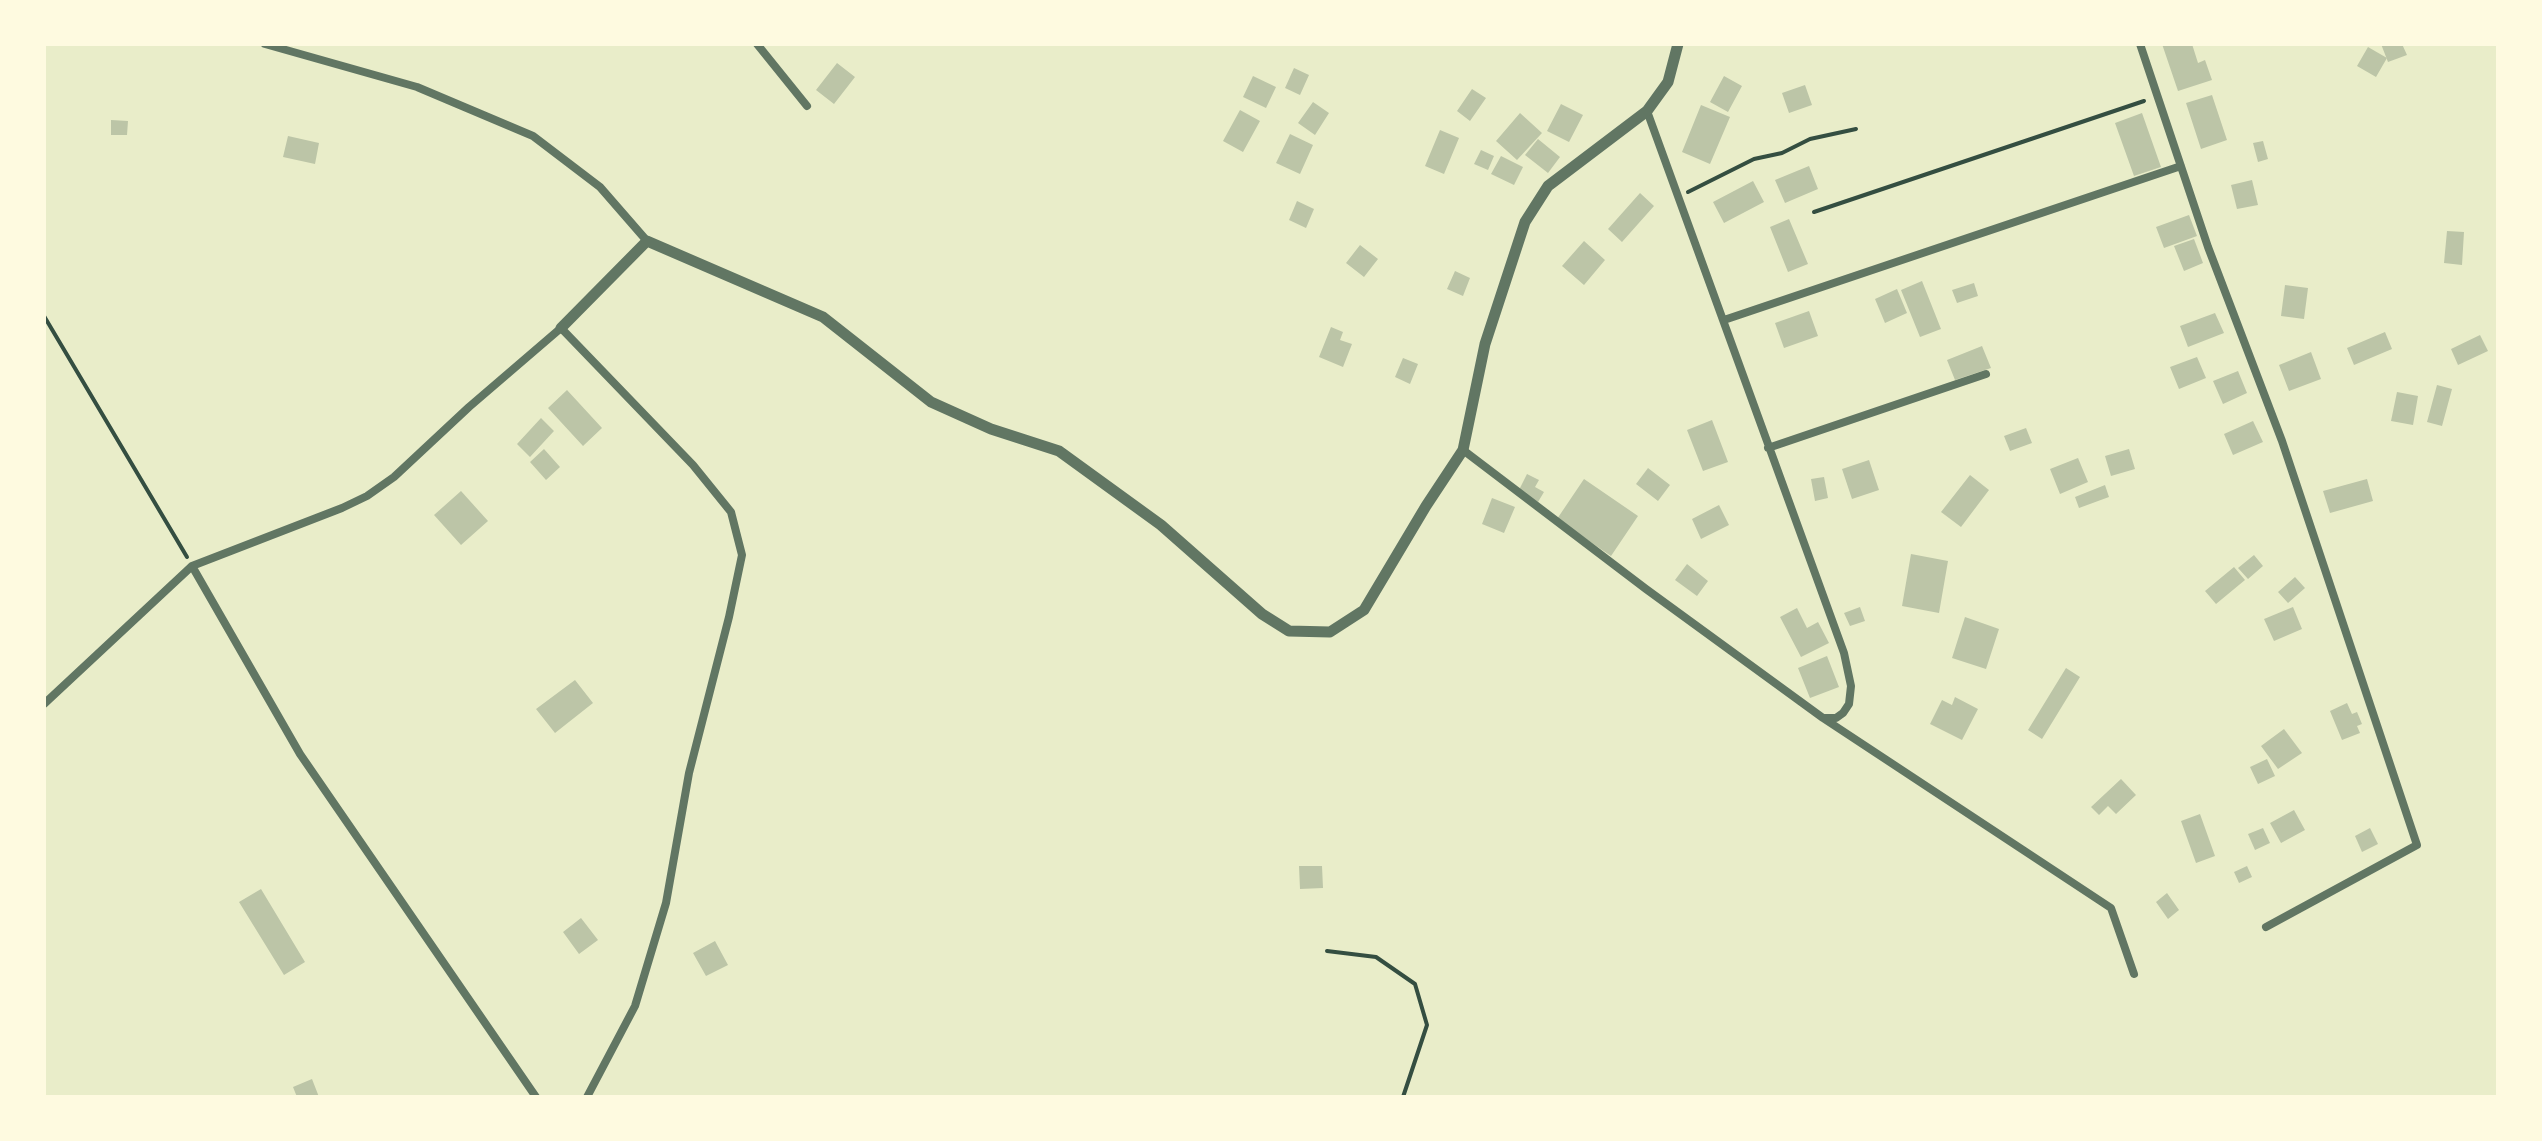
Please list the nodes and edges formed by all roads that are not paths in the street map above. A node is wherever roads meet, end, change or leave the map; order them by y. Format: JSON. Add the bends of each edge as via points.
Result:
{"nodes":[{"id":1,"x":265,"y":44,"type":"edge"},
{"id":2,"x":757,"y":44,"type":"edge"},
{"id":3,"x":1678,"y":44,"type":"edge"},
{"id":4,"x":2140,"y":44,"type":"edge"},
{"id":5,"x":807,"y":106,"type":"dead end"},
{"id":6,"x":1647,"y":111,"type":"junction"},
{"id":7,"x":2181,"y":166,"type":"junction"},
{"id":8,"x":647,"y":241,"type":"junction"},
{"id":9,"x":1724,"y":320,"type":"junction"},
{"id":10,"x":561,"y":328,"type":"junction"},
{"id":11,"x":1986,"y":374,"type":"dead end"},
{"id":12,"x":1768,"y":448,"type":"junction"},
{"id":13,"x":1463,"y":450,"type":"junction"},
{"id":14,"x":192,"y":566,"type":"junction"},
{"id":15,"x":44,"y":704,"type":"edge"},
{"id":16,"x":1823,"y":718,"type":"junction"},
{"id":17,"x":2266,"y":927,"type":"dead end"},
{"id":18,"x":2134,"y":974,"type":"dead end"},
{"id":19,"x":536,"y":1097,"type":"edge"},
{"id":20,"x":587,"y":1097,"type":"edge"}],
"edges":[{"from":1,"to":8,"type":"street","via":[[417,87],[533,136],[600,187]]},
{"from":2,"to":5,"type":"street"},
{"from":3,"to":6,"type":"street","via":[[1668,82]]},
{"from":4,"to":7,"type":"street"},
{"from":6,"to":9,"type":"street"},
{"from":6,"to":13,"type":"street","via":[[1548,186],[1525,222],[1485,344]]},
{"from":7,"to":9,"type":"street"},
{"from":7,"to":17,"type":"street","via":[[2282,441],[2417,845]]},
{"from":8,"to":10,"type":"street"},
{"from":8,"to":13,"type":"street","via":[[823,317],[931,402],[1059,451],[1161,525],[1262,614],[1289,631],[1330,632],[1364,610]]},
{"from":9,"to":12,"type":"street"},
{"from":10,"to":14,"type":"street","via":[[367,496]]},
{"from":10,"to":20,"type":"street","via":[[731,512],[742,555],[689,773],[666,903],[635,1006]]},
{"from":11,"to":12,"type":"street"},
{"from":12,"to":16,"type":"street","via":[[1844,653],[1851,686],[1843,713]]},
{"from":13,"to":16,"type":"street"},
{"from":14,"to":15,"type":"street"},
{"from":14,"to":19,"type":"street","via":[[300,754]]},
{"from":16,"to":18,"type":"street","via":[[2111,908]]}]}
